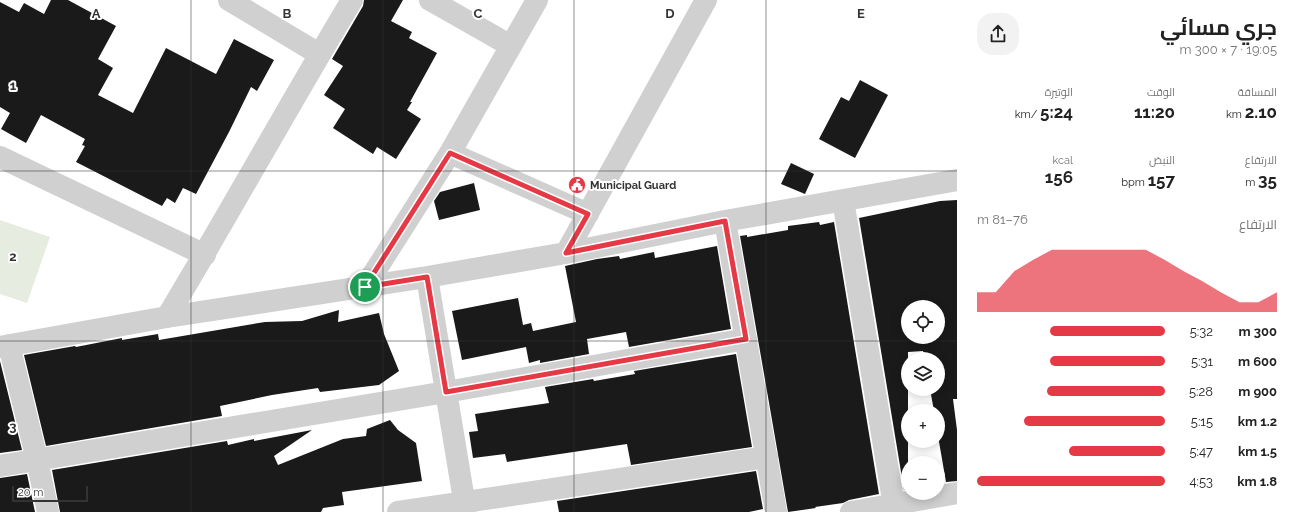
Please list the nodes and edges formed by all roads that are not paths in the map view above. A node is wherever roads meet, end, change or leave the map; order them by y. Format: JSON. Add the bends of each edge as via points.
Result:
{"nodes":[{"id":1,"x":229,"y":0,"type":"edge"},
{"id":2,"x":352,"y":0,"type":"edge"},
{"id":3,"x":430,"y":0,"type":"edge"},
{"id":4,"x":537,"y":0,"type":"edge"},
{"id":5,"x":706,"y":0,"type":"edge"},
{"id":6,"x":511,"y":46,"type":"junction"},
{"id":7,"x":320,"y":54,"type":"junction"},
{"id":8,"x":450,"y":153,"type":"junction"},
{"id":9,"x":0,"y":157,"type":"edge"},
{"id":10,"x":957,"y":180,"type":"edge"},
{"id":11,"x":843,"y":200,"type":"junction"},
{"id":12,"x":588,"y":214,"type":"junction"},
{"id":13,"x":725,"y":221,"type":"junction"},
{"id":14,"x":566,"y":253,"type":"junction"},
{"id":15,"x":205,"y":255,"type":"junction"},
{"id":16,"x":427,"y":277,"type":"junction"},
{"id":17,"x":365,"y":287,"type":"junction"},
{"id":18,"x":167,"y":317,"type":"junction"},
{"id":19,"x":746,"y":339,"type":"junction"},
{"id":20,"x":4,"y":346,"type":"edge"},
{"id":21,"x":446,"y":392,"type":"junction"},
{"id":22,"x":767,"y":457,"type":"junction"},
{"id":23,"x":37,"y":460,"type":"junction"},
{"id":24,"x":0,"y":466,"type":"edge"},
{"id":25,"x":957,"y":494,"type":"edge"},
{"id":26,"x":465,"y":507,"type":"edge"},
{"id":27,"x":894,"y":508,"type":"edge"},
{"id":28,"x":48,"y":512,"type":"edge"},
{"id":29,"x":398,"y":512,"type":"edge"},
{"id":30,"x":776,"y":512,"type":"edge"},
{"id":31,"x":852,"y":512,"type":"edge"}],
"edges":[{"from":1,"to":7,"type":"street"},
{"from":2,"to":7,"type":"street"},
{"from":3,"to":6,"type":"street"},
{"from":4,"to":6,"type":"street"},
{"from":5,"to":12,"type":"street"},
{"from":6,"to":8,"type":"street"},
{"from":7,"to":15,"type":"street"},
{"from":8,"to":12,"type":"street"},
{"from":8,"to":17,"type":"street"},
{"from":9,"to":15,"type":"street"},
{"from":10,"to":11,"type":"street"},
{"from":11,"to":13,"type":"street"},
{"from":11,"to":27,"type":"street"},
{"from":12,"to":14,"type":"street"},
{"from":13,"to":14,"type":"street"},
{"from":13,"to":19,"type":"street"},
{"from":14,"to":16,"type":"street"},
{"from":15,"to":18,"type":"street"},
{"from":16,"to":17,"type":"street"},
{"from":16,"to":21,"type":"street"},
{"from":17,"to":18,"type":"street"},
{"from":18,"to":20,"type":"street"},
{"from":19,"to":21,"type":"street"},
{"from":19,"to":22,"type":"street"},
{"from":20,"to":23,"type":"street"},
{"from":21,"to":23,"type":"street"},
{"from":21,"to":26,"type":"street"},
{"from":22,"to":26,"type":"street"},
{"from":22,"to":30,"type":"street"},
{"from":23,"to":24,"type":"street"},
{"from":23,"to":28,"type":"street"},
{"from":25,"to":27,"type":"street"},
{"from":26,"to":29,"type":"street"},
{"from":27,"to":31,"type":"street"}]}
